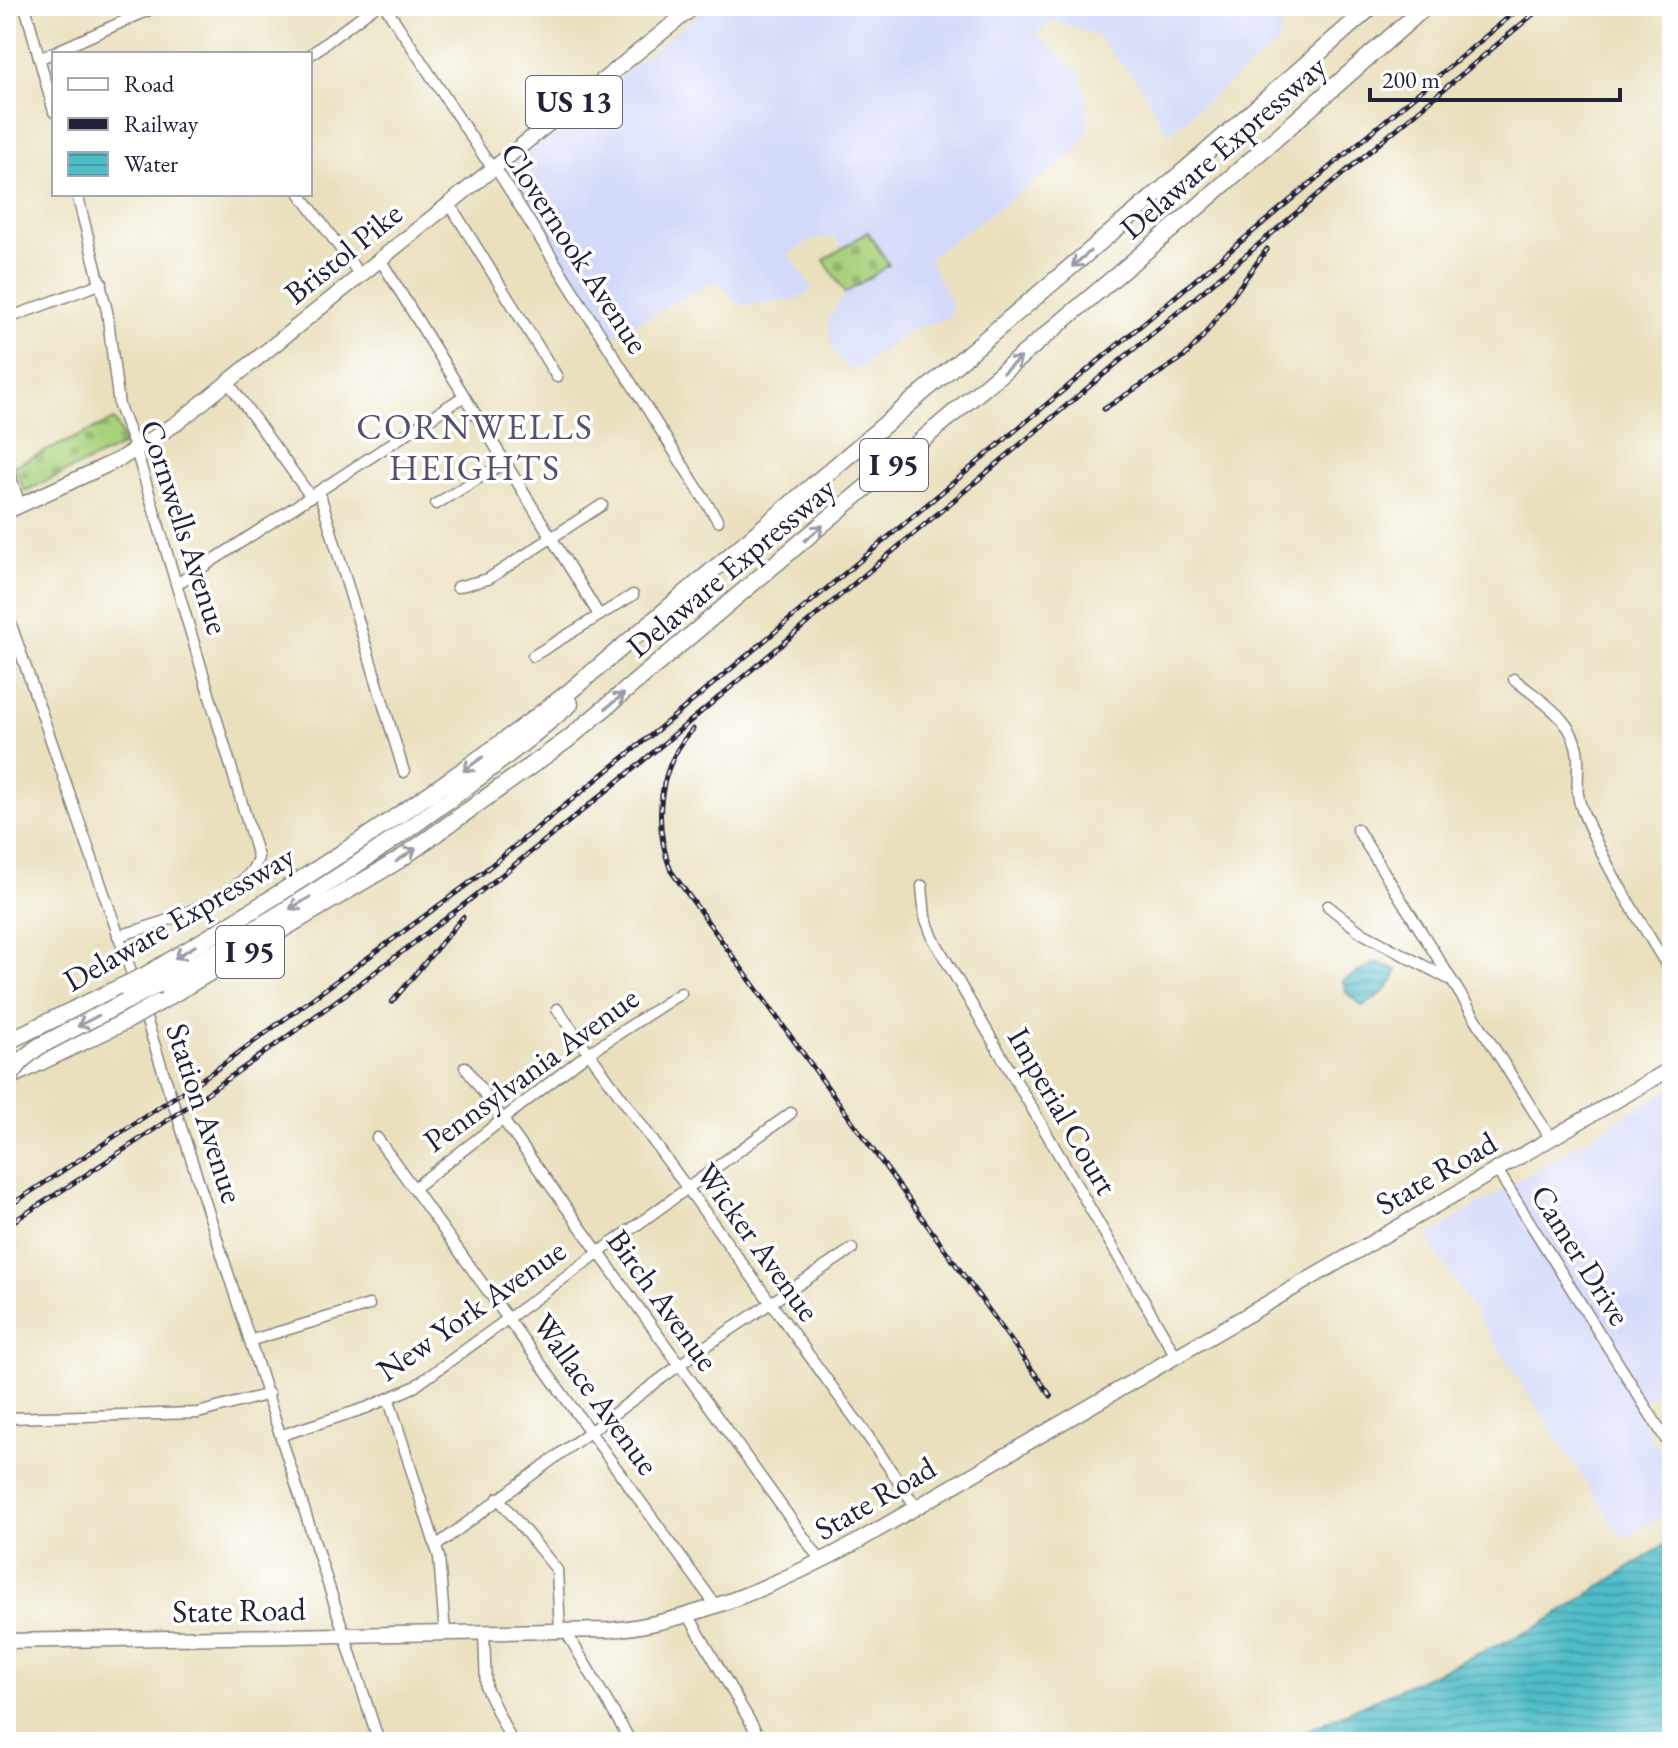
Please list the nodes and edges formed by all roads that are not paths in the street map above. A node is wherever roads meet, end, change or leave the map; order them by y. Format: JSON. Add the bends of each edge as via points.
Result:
{"nodes":[{"id":1,"x":25,"y":6,"type":"edge"},
{"id":2,"x":158,"y":6,"type":"edge"},
{"id":3,"x":375,"y":6,"type":"edge"},
{"id":4,"x":385,"y":6,"type":"edge"},
{"id":5,"x":695,"y":6,"type":"edge"},
{"id":6,"x":1372,"y":6,"type":"edge"},
{"id":7,"x":1426,"y":6,"type":"edge"},
{"id":8,"x":55,"y":52,"type":"edge"},
{"id":9,"x":52,"y":53,"type":"edge"},
{"id":10,"x":312,"y":53,"type":"edge"},
{"id":11,"x":39,"y":59,"type":"junction"},
{"id":12,"x":52,"y":105,"type":"edge"},
{"id":13,"x":493,"y":168,"type":"junction"},
{"id":14,"x":78,"y":196,"type":"edge"},
{"id":15,"x":301,"y":196,"type":"edge"},
{"id":16,"x":449,"y":203,"type":"junction"},
{"id":17,"x":380,"y":259,"type":"junction"},
{"id":18,"x":360,"y":275,"type":"junction"},
{"id":19,"x":102,"y":283,"type":"junction"},
{"id":20,"x":6,"y":319,"type":"edge"},
{"id":21,"x":557,"y":377,"type":"dead end"},
{"id":22,"x":228,"y":382,"type":"junction"},
{"id":23,"x":464,"y":396,"type":"junction"},
{"id":24,"x":6,"y":442,"type":"edge"},
{"id":25,"x":136,"y":450,"type":"junction"},
{"id":26,"x":504,"y":463,"type":"junction"},
{"id":27,"x":315,"y":494,"type":"junction"},
{"id":28,"x":436,"y":504,"type":"dead end"},
{"id":29,"x":20,"y":505,"type":"junction"},
{"id":30,"x":602,"y":505,"type":"dead end"},
{"id":31,"x":6,"y":512,"type":"edge"},
{"id":32,"x":718,"y":521,"type":"dead end"},
{"id":33,"x":552,"y":539,"type":"junction"},
{"id":34,"x":177,"y":584,"type":"junction"},
{"id":35,"x":457,"y":587,"type":"dead end"},
{"id":36,"x":633,"y":595,"type":"dead end"},
{"id":37,"x":6,"y":610,"type":"edge"},
{"id":38,"x":599,"y":615,"type":"junction"},
{"id":39,"x":533,"y":656,"type":"dead end"},
{"id":40,"x":1514,"y":679,"type":"dead end"},
{"id":41,"x":404,"y":772,"type":"dead end"},
{"id":42,"x":1357,"y":829,"type":"dead end"},
{"id":43,"x":922,"y":886,"type":"dead end"},
{"id":44,"x":1328,"y":906,"type":"dead end"},
{"id":45,"x":118,"y":936,"type":"junction"},
{"id":46,"x":1672,"y":974,"type":"edge"},
{"id":47,"x":152,"y":980,"type":"junction"},
{"id":48,"x":1452,"y":980,"type":"junction"},
{"id":49,"x":681,"y":993,"type":"dead end"},
{"id":50,"x":557,"y":1009,"type":"dead end"},
{"id":51,"x":6,"y":1042,"type":"edge"},
{"id":52,"x":587,"y":1054,"type":"junction"},
{"id":53,"x":50,"y":1058,"type":"junction"},
{"id":54,"x":465,"y":1067,"type":"dead end"},
{"id":55,"x":1672,"y":1068,"type":"edge"},
{"id":56,"x":6,"y":1080,"type":"edge"},
{"id":57,"x":6,"y":1089,"type":"edge"},
{"id":58,"x":791,"y":1113,"type":"dead end"},
{"id":59,"x":499,"y":1119,"type":"junction"},
{"id":60,"x":377,"y":1138,"type":"dead end"},
{"id":61,"x":1551,"y":1139,"type":"junction"},
{"id":62,"x":1497,"y":1170,"type":"junction"},
{"id":63,"x":414,"y":1188,"type":"junction"},
{"id":64,"x":687,"y":1189,"type":"junction"},
{"id":65,"x":852,"y":1249,"type":"dead end"},
{"id":66,"x":598,"y":1253,"type":"junction"},
{"id":67,"x":769,"y":1302,"type":"junction"},
{"id":68,"x":369,"y":1305,"type":"dead end"},
{"id":69,"x":509,"y":1319,"type":"junction"},
{"id":70,"x":252,"y":1340,"type":"junction"},
{"id":71,"x":1176,"y":1356,"type":"junction"},
{"id":72,"x":678,"y":1366,"type":"junction"},
{"id":73,"x":269,"y":1394,"type":"junction"},
{"id":74,"x":389,"y":1400,"type":"junction"},
{"id":75,"x":6,"y":1418,"type":"edge"},
{"id":76,"x":590,"y":1431,"type":"junction"},
{"id":77,"x":282,"y":1435,"type":"junction"},
{"id":78,"x":1672,"y":1449,"type":"edge"},
{"id":79,"x":498,"y":1498,"type":"junction"},
{"id":80,"x":916,"y":1507,"type":"junction"},
{"id":81,"x":436,"y":1546,"type":"junction"},
{"id":82,"x":821,"y":1561,"type":"junction"},
{"id":83,"x":714,"y":1603,"type":"junction"},
{"id":84,"x":687,"y":1613,"type":"junction"},
{"id":85,"x":563,"y":1630,"type":"junction"},
{"id":86,"x":445,"y":1633,"type":"junction"},
{"id":87,"x":484,"y":1633,"type":"junction"},
{"id":88,"x":345,"y":1636,"type":"junction"},
{"id":89,"x":6,"y":1641,"type":"edge"},
{"id":90,"x":379,"y":1742,"type":"edge"},
{"id":91,"x":512,"y":1742,"type":"edge"},
{"id":92,"x":631,"y":1742,"type":"edge"},
{"id":93,"x":762,"y":1742,"type":"edge"}],
"edges":[{"from":1,"to":11,"type":"street"},
{"from":2,"to":8,"type":"street"},
{"from":3,"to":10,"type":"street"},
{"from":4,"to":13,"type":"street","name":"Clovernook Avenue"},
{"from":5,"to":13,"type":"main road","name":"Bristol Pike","number":"US 13"},
{"from":6,"to":47,"type":"highway","name":"Delaware Expressway","number":"I 95","one_way":true,"via":[[751,538],[713,582],[448,803],[308,898]]},
{"from":53,"to":7,"type":"highway","name":"Delaware Expressway","number":"I 95","one_way":true,"bridge":true,"via":[[302,921],[399,860],[567,740],[1200,205]]},
{"from":9,"to":11,"type":"street"},
{"from":11,"to":12,"type":"street"},
{"from":13,"to":16,"type":"main road","name":"Bristol Pike","number":"US 13"},
{"from":13,"to":32,"type":"street","name":"Clovernook Avenue"},
{"from":14,"to":19,"type":"street","name":"Cornwells Avenue"},
{"from":15,"to":18,"type":"street"},
{"from":16,"to":17,"type":"main road","name":"Bristol Pike","number":"US 13"},
{"from":16,"to":21,"type":"street"},
{"from":17,"to":18,"type":"main road","name":"Bristol Pike","number":"US 13"},
{"from":17,"to":23,"type":"street"},
{"from":18,"to":22,"type":"main road","name":"Bristol Pike","number":"US 13"},
{"from":19,"to":20,"type":"street"},
{"from":19,"to":25,"type":"street","name":"Cornwells Avenue","via":[[119,406]]},
{"from":22,"to":25,"type":"main road","name":"Bristol Pike","number":"US 13"},
{"from":22,"to":27,"type":"street"},
{"from":23,"to":26,"type":"street"},
{"from":23,"to":27,"type":"street"},
{"from":24,"to":29,"type":"street"},
{"from":25,"to":29,"type":"main road","name":"Bristol Pike","number":"US 13"},
{"from":25,"to":34,"type":"street","name":"Cornwells Avenue"},
{"from":26,"to":28,"type":"street"},
{"from":26,"to":33,"type":"street"},
{"from":27,"to":34,"type":"street"},
{"from":27,"to":41,"type":"street"},
{"from":29,"to":31,"type":"main road","name":"Bristol Pike","number":"US 13"},
{"from":30,"to":33,"type":"street"},
{"from":33,"to":35,"type":"street","via":[[488,579]]},
{"from":33,"to":38,"type":"street"},
{"from":34,"to":45,"type":"street","name":"Cornwells Avenue","via":[[257,848],[253,870],[242,883]]},
{"from":36,"to":38,"type":"street"},
{"from":37,"to":45,"type":"street","name":"Station Avenue"},
{"from":38,"to":39,"type":"street"},
{"from":40,"to":46,"type":"street","via":[[1553,708],[1568,729],[1577,751],[1575,792],[1583,812],[1618,885]]},
{"from":42,"to":48,"type":"street"},
{"from":43,"to":71,"type":"street","name":"Imperial Court","via":[[933,938]]},
{"from":44,"to":48,"type":"street","via":[[1362,933]]},
{"from":45,"to":70,"type":"street","name":"Station Avenue"},
{"from":47,"to":51,"type":"highway","name":"Delaware Expressway","bridge":true,"via":[[123,986]]},
{"from":47,"to":56,"type":"highway","one_way":true,"bridge":true,"via":[[38,1047]]},
{"from":48,"to":61,"type":"street"},
{"from":49,"to":52,"type":"street","name":"Pennsylvania Avenue"},
{"from":50,"to":52,"type":"street","name":"Wicker Avenue"},
{"from":52,"to":59,"type":"street","name":"Pennsylvania Avenue"},
{"from":52,"to":64,"type":"street","name":"Wicker Avenue"},
{"from":53,"to":56,"type":"highway","name":"Delaware Expressway","number":"I 95"},
{"from":53,"to":57,"type":"highway"},
{"from":54,"to":59,"type":"street","name":"Birch Avenue"},
{"from":55,"to":61,"type":"main road","name":"State Road"},
{"from":58,"to":64,"type":"street","name":"New York Avenue"},
{"from":59,"to":63,"type":"street","name":"Pennsylvania Avenue"},
{"from":59,"to":66,"type":"street","name":"Birch Avenue"},
{"from":60,"to":63,"type":"street","name":"Wallace Avenue"},
{"from":61,"to":62,"type":"main road","name":"State Road"},
{"from":62,"to":71,"type":"main road","name":"State Road"},
{"from":62,"to":78,"type":"street","name":"Camer Drive"},
{"from":63,"to":69,"type":"street","name":"Wallace Avenue"},
{"from":64,"to":66,"type":"street","name":"New York Avenue"},
{"from":64,"to":67,"type":"street","name":"Wicker Avenue"},
{"from":65,"to":67,"type":"street"},
{"from":66,"to":69,"type":"street","name":"New York Avenue"},
{"from":66,"to":72,"type":"street","name":"Birch Avenue"},
{"from":67,"to":72,"type":"street"},
{"from":67,"to":80,"type":"street","name":"Wicker Avenue"},
{"from":68,"to":70,"type":"street"},
{"from":69,"to":74,"type":"street","name":"New York Avenue"},
{"from":69,"to":76,"type":"street","name":"Wallace Avenue"},
{"from":70,"to":73,"type":"street","name":"Station Avenue"},
{"from":71,"to":80,"type":"main road","name":"State Road"},
{"from":72,"to":76,"type":"street"},
{"from":72,"to":82,"type":"street","name":"Birch Avenue"},
{"from":73,"to":75,"type":"street","via":[[198,1413]]},
{"from":73,"to":77,"type":"street","name":"Station Avenue"},
{"from":74,"to":77,"type":"street","name":"New York Avenue"},
{"from":74,"to":81,"type":"street"},
{"from":76,"to":79,"type":"street"},
{"from":76,"to":83,"type":"street","name":"Wallace Avenue"},
{"from":77,"to":88,"type":"street","name":"Station Avenue"},
{"from":79,"to":81,"type":"street"},
{"from":79,"to":85,"type":"street","via":[[557,1570]]},
{"from":80,"to":82,"type":"main road","name":"State Road"},
{"from":81,"to":86,"type":"street"},
{"from":82,"to":83,"type":"main road","name":"State Road"},
{"from":83,"to":84,"type":"main road","name":"State Road"},
{"from":84,"to":85,"type":"main road","name":"State Road","via":[[626,1628]]},
{"from":84,"to":93,"type":"street"},
{"from":85,"to":87,"type":"main road","name":"State Road"},
{"from":85,"to":92,"type":"street"},
{"from":86,"to":87,"type":"main road","name":"State Road"},
{"from":86,"to":88,"type":"main road","name":"State Road"},
{"from":87,"to":91,"type":"street","via":[[486,1688]]},
{"from":88,"to":89,"type":"main road","name":"State Road"},
{"from":88,"to":90,"type":"street","name":"Station Avenue"}]}
